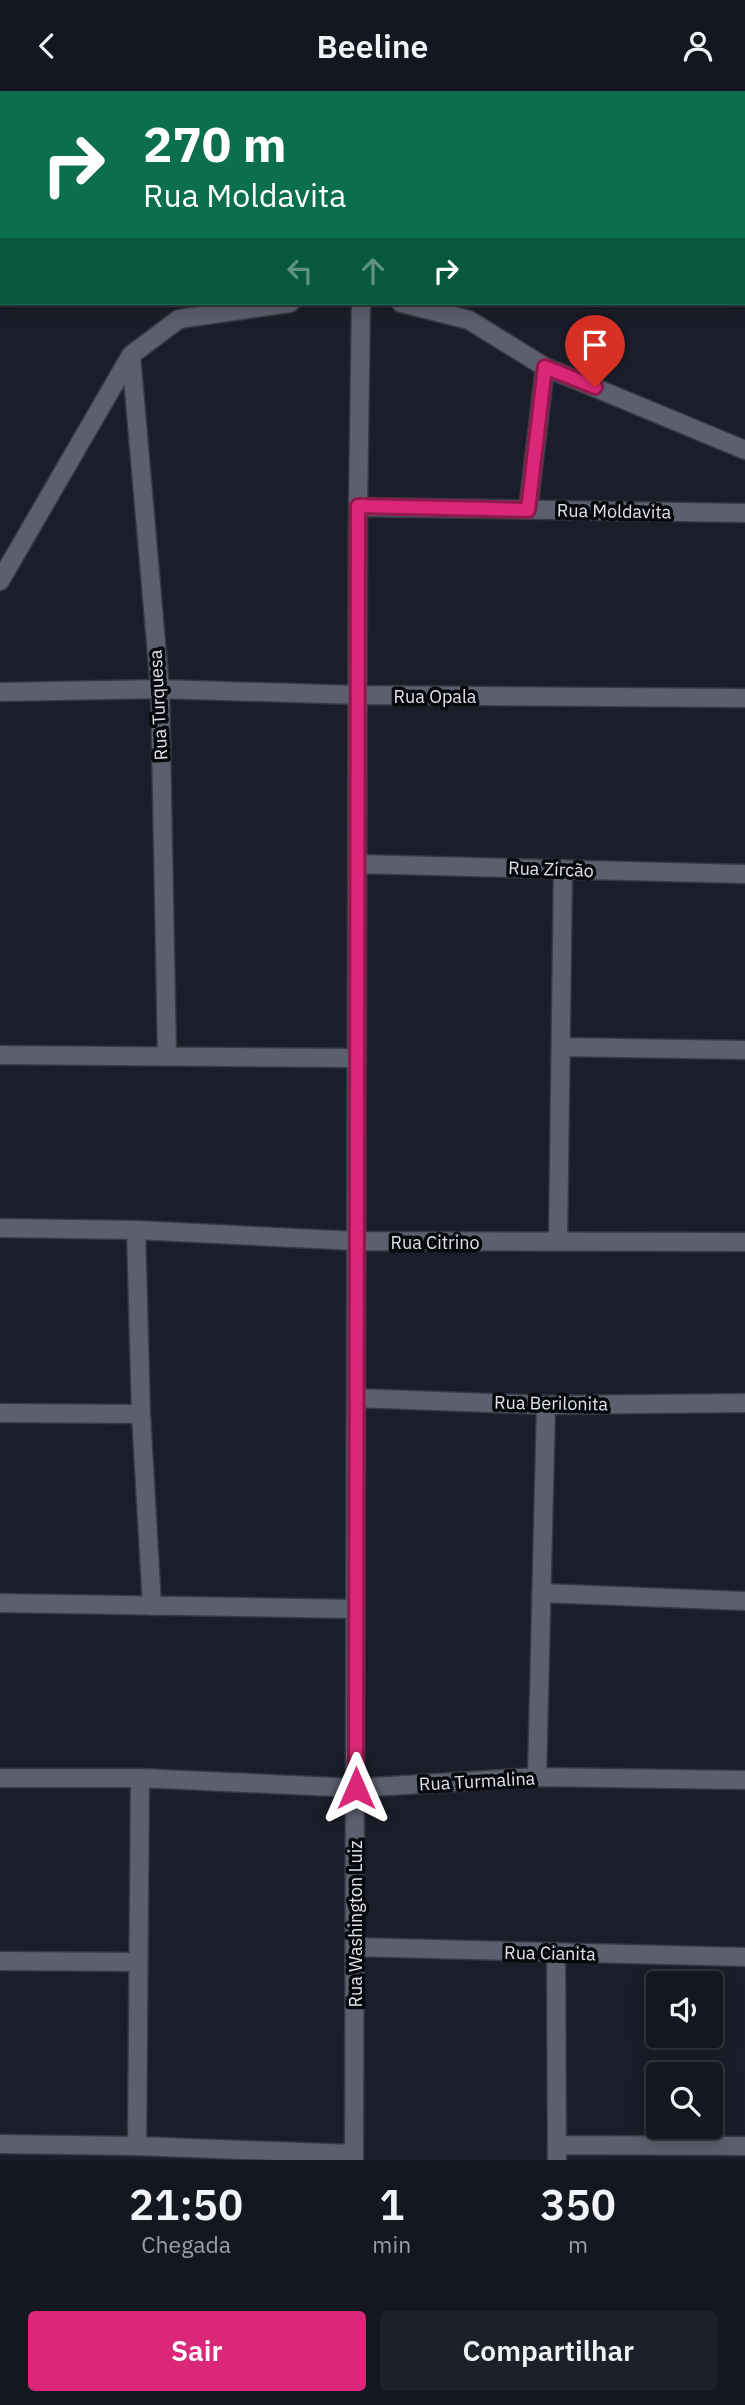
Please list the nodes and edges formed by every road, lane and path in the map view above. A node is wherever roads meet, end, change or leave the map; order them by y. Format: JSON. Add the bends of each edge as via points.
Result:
{"nodes":[{"id":1,"x":276,"y":305,"type":"edge"},
{"id":2,"x":361,"y":305,"type":"edge"},
{"id":3,"x":409,"y":305,"type":"edge"},
{"id":4,"x":131,"y":355,"type":"junction"},
{"id":5,"x":545,"y":367,"type":"junction"},
{"id":6,"x":745,"y":450,"type":"edge"},
{"id":7,"x":358,"y":506,"type":"junction"},
{"id":8,"x":528,"y":510,"type":"junction"},
{"id":9,"x":745,"y":513,"type":"edge"},
{"id":10,"x":0,"y":581,"type":"edge"},
{"id":11,"x":160,"y":689,"type":"junction"},
{"id":12,"x":0,"y":692,"type":"edge"},
{"id":13,"x":358,"y":695,"type":"junction"},
{"id":14,"x":745,"y":698,"type":"edge"},
{"id":15,"x":357,"y":864,"type":"junction"},
{"id":16,"x":563,"y":869,"type":"junction"},
{"id":17,"x":745,"y":874,"type":"edge"},
{"id":18,"x":561,"y":1047,"type":"junction"},
{"id":19,"x":745,"y":1050,"type":"edge"},
{"id":20,"x":0,"y":1055,"type":"edge"},
{"id":21,"x":167,"y":1056,"type":"junction"},
{"id":22,"x":357,"y":1058,"type":"junction"},
{"id":23,"x":0,"y":1228,"type":"edge"},
{"id":24,"x":136,"y":1230,"type":"junction"},
{"id":25,"x":356,"y":1241,"type":"junction"},
{"id":26,"x":558,"y":1242,"type":"junction"},
{"id":27,"x":745,"y":1243,"type":"edge"},
{"id":28,"x":356,"y":1398,"type":"junction"},
{"id":29,"x":745,"y":1403,"type":"edge"},
{"id":30,"x":546,"y":1405,"type":"junction"},
{"id":31,"x":0,"y":1413,"type":"edge"},
{"id":32,"x":141,"y":1414,"type":"junction"},
{"id":33,"x":541,"y":1593,"type":"junction"},
{"id":34,"x":745,"y":1601,"type":"edge"},
{"id":35,"x":0,"y":1603,"type":"edge"},
{"id":36,"x":152,"y":1606,"type":"junction"},
{"id":37,"x":355,"y":1609,"type":"junction"},
{"id":38,"x":537,"y":1777,"type":"junction"},
{"id":39,"x":0,"y":1778,"type":"edge"},
{"id":40,"x":140,"y":1778,"type":"junction"},
{"id":41,"x":745,"y":1780,"type":"edge"},
{"id":42,"x":356,"y":1788,"type":"junction"},
{"id":43,"x":355,"y":1947,"type":"junction"},
{"id":44,"x":556,"y":1953,"type":"junction"},
{"id":45,"x":745,"y":1957,"type":"edge"},
{"id":46,"x":0,"y":1961,"type":"edge"},
{"id":47,"x":138,"y":1962,"type":"junction"},
{"id":48,"x":0,"y":2144,"type":"edge"},
{"id":49,"x":745,"y":2145,"type":"edge"},
{"id":50,"x":137,"y":2146,"type":"junction"},
{"id":51,"x":557,"y":2152,"type":"edge"},
{"id":52,"x":354,"y":2157,"type":"edge"}],
"edges":[{"from":1,"to":4,"type":"street","via":[[179,319]]},
{"from":2,"to":7,"type":"street","name":"Rua Washington Luiz"},
{"from":3,"to":5,"type":"street","via":[[470,320]]},
{"from":4,"to":10,"type":"street"},
{"from":4,"to":11,"type":"street","name":"Rua Turquesa"},
{"from":5,"to":6,"type":"street"},
{"from":5,"to":8,"type":"street"},
{"from":7,"to":8,"type":"street","name":"Rua Moldavita"},
{"from":7,"to":13,"type":"street","name":"Rua Washington Luiz"},
{"from":8,"to":9,"type":"street","name":"Rua Moldavita"},
{"from":11,"to":12,"type":"street","name":"Rua Opala"},
{"from":11,"to":13,"type":"street","name":"Rua Opala"},
{"from":11,"to":21,"type":"street","name":"Rua Turquesa"},
{"from":13,"to":14,"type":"street","name":"Rua Opala"},
{"from":13,"to":15,"type":"street","name":"Rua Washington Luiz"},
{"from":15,"to":16,"type":"street","name":"Rua Zircão"},
{"from":15,"to":22,"type":"street","name":"Rua Washington Luiz"},
{"from":16,"to":17,"type":"street","name":"Rua Zircão"},
{"from":16,"to":18,"type":"street"},
{"from":18,"to":19,"type":"street"},
{"from":18,"to":26,"type":"street"},
{"from":20,"to":21,"type":"street"},
{"from":21,"to":22,"type":"street"},
{"from":22,"to":25,"type":"street","name":"Rua Washington Luiz"},
{"from":23,"to":24,"type":"street","name":"Rua Citrino"},
{"from":24,"to":25,"type":"street","name":"Rua Citrino"},
{"from":24,"to":32,"type":"street"},
{"from":25,"to":26,"type":"street","name":"Rua Citrino"},
{"from":25,"to":28,"type":"street","name":"Rua Washington Luiz"},
{"from":26,"to":27,"type":"street","name":"Rua Citrino"},
{"from":28,"to":30,"type":"street","name":"Rua Berilonita"},
{"from":28,"to":37,"type":"street","name":"Rua Washington Luiz"},
{"from":29,"to":30,"type":"street","name":"Rua Berilonita"},
{"from":30,"to":33,"type":"street"},
{"from":31,"to":32,"type":"street"},
{"from":32,"to":36,"type":"street"},
{"from":33,"to":34,"type":"street"},
{"from":33,"to":38,"type":"street"},
{"from":35,"to":36,"type":"street"},
{"from":36,"to":37,"type":"street"},
{"from":37,"to":42,"type":"street","name":"Rua Washington Luiz"},
{"from":38,"to":41,"type":"street","name":"Rua Turmalina"},
{"from":38,"to":42,"type":"street","name":"Rua Turmalina"},
{"from":39,"to":40,"type":"street","name":"Rua Turmalina"},
{"from":40,"to":42,"type":"street","name":"Rua Turmalina"},
{"from":40,"to":47,"type":"street"},
{"from":42,"to":43,"type":"street","name":"Rua Washington Luiz"},
{"from":43,"to":44,"type":"street","name":"Rua Cianita"},
{"from":43,"to":52,"type":"street","name":"Rua Washington Luiz"},
{"from":44,"to":45,"type":"street","name":"Rua Cianita"},
{"from":44,"to":51,"type":"street"},
{"from":46,"to":47,"type":"street"},
{"from":47,"to":50,"type":"street"},
{"from":48,"to":50,"type":"street"},
{"from":49,"to":51,"type":"street"},
{"from":50,"to":52,"type":"street"}]}
